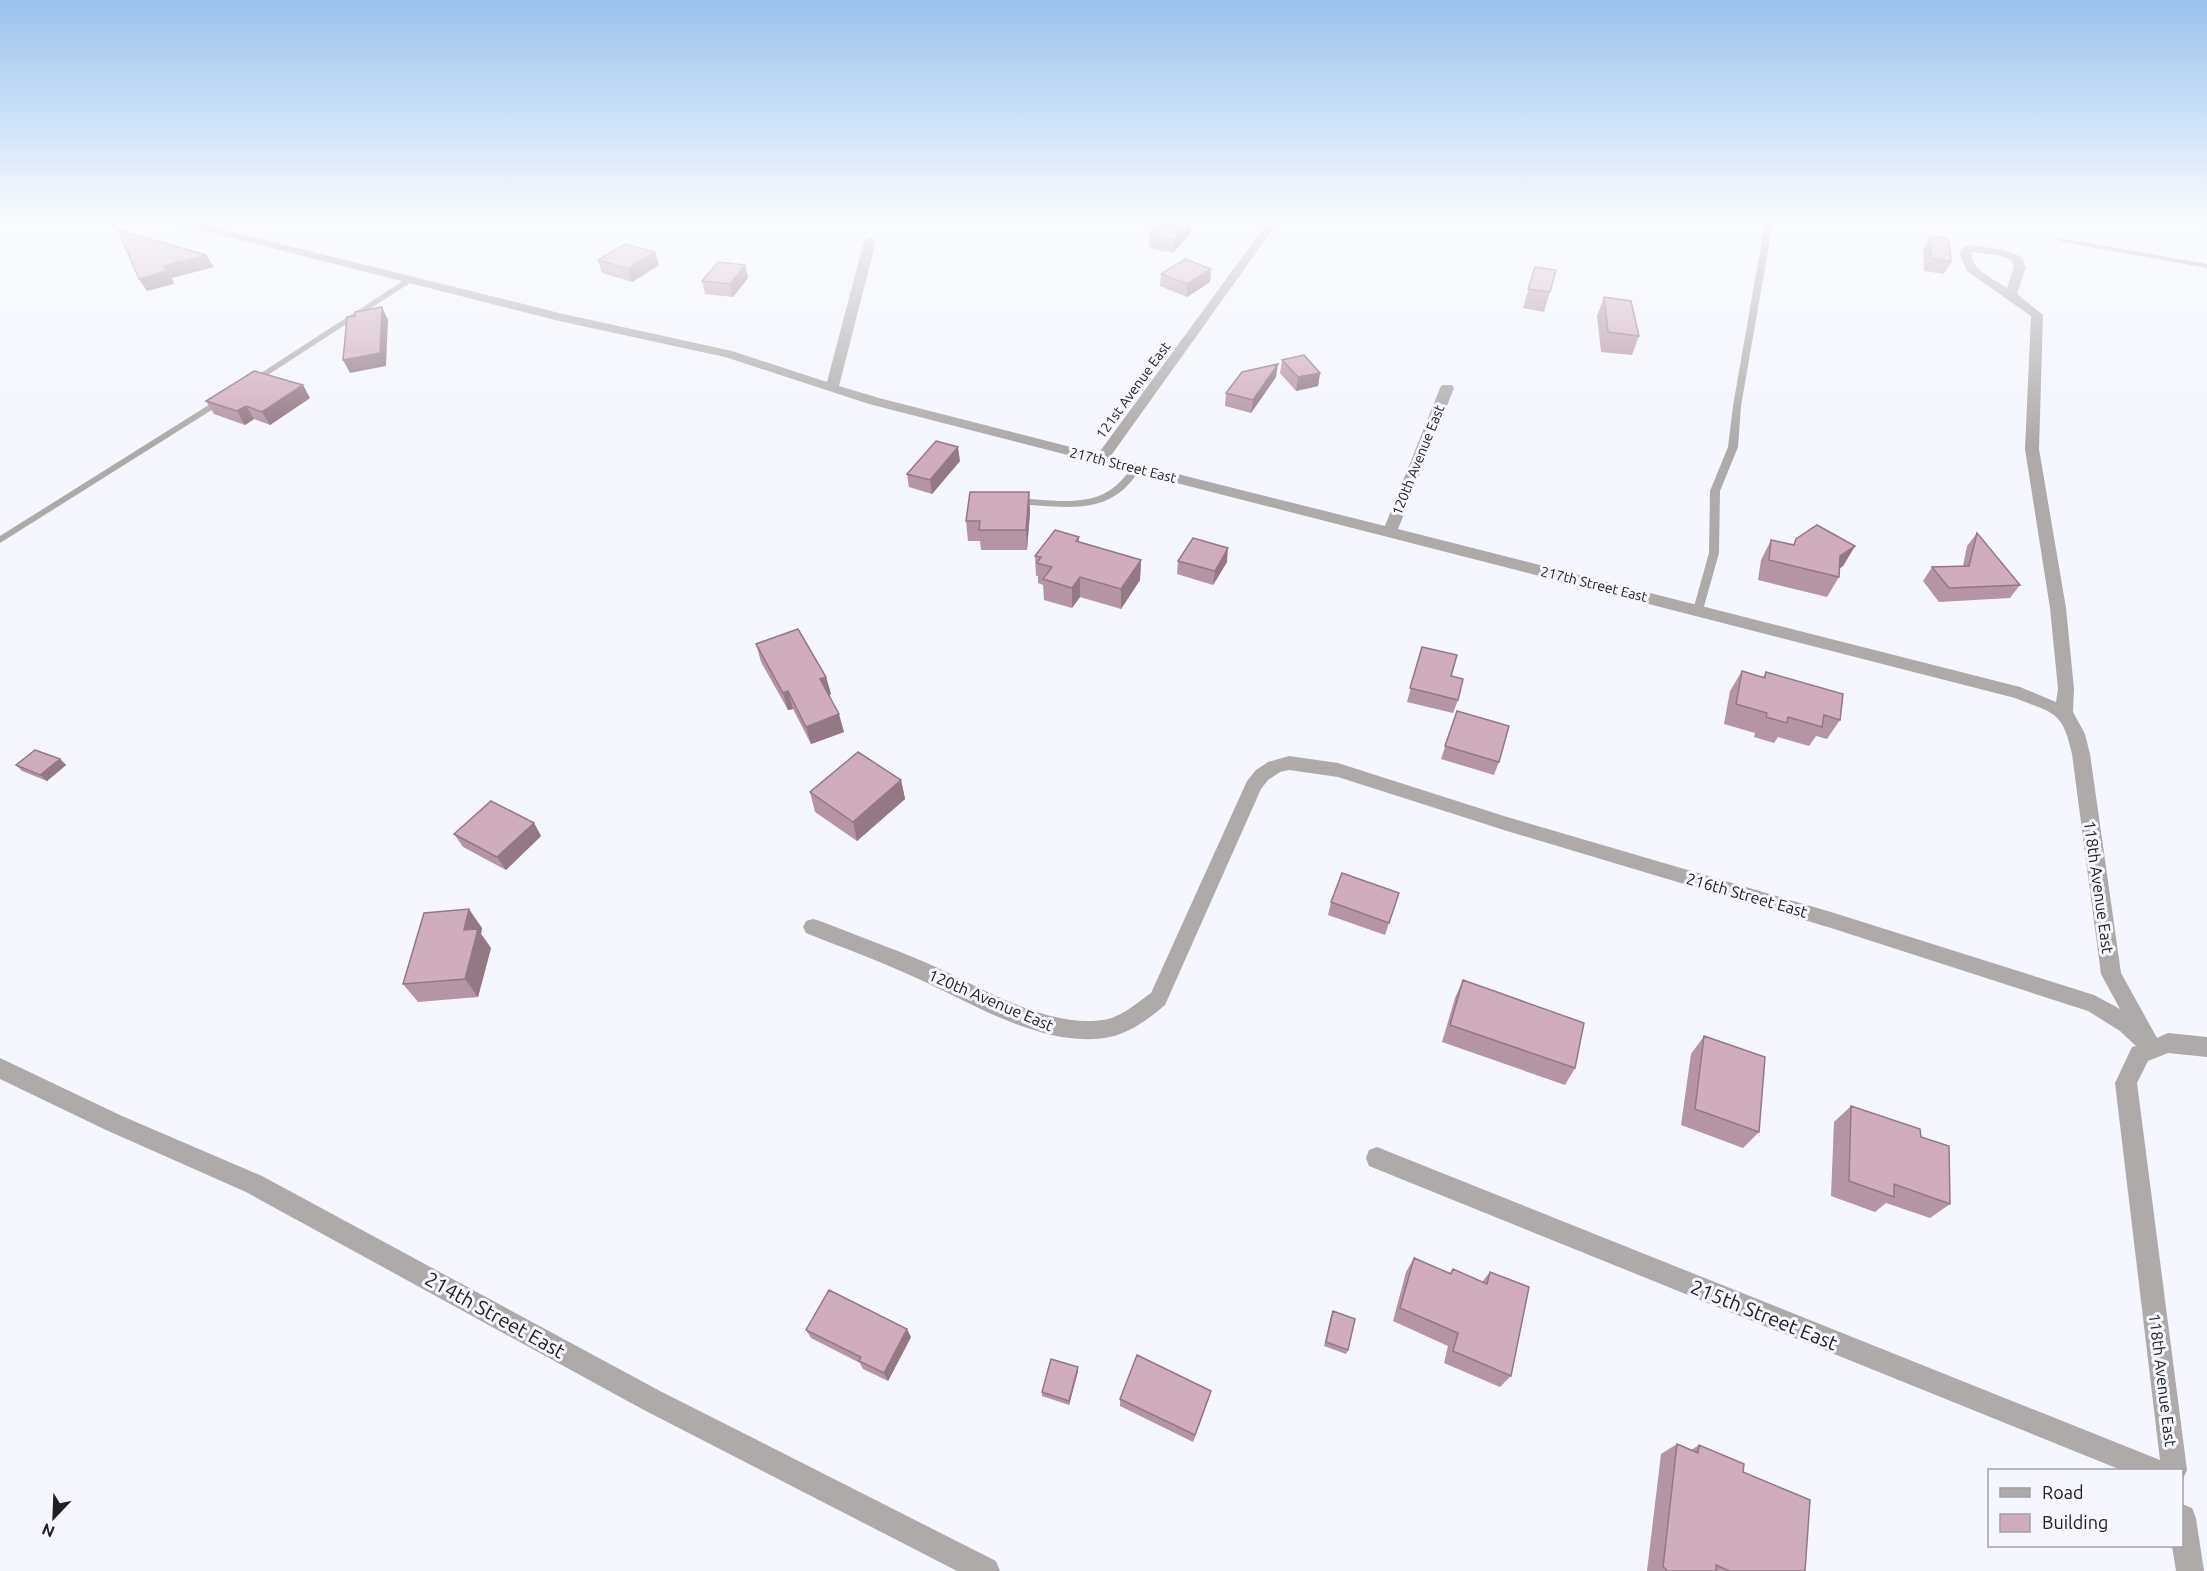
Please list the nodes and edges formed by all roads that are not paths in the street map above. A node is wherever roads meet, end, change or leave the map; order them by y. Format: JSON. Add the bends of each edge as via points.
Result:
{"nodes":[{"id":1,"x":386,"y":295,"type":"edge"},
{"id":2,"x":477,"y":295,"type":"edge"},
{"id":3,"x":856,"y":295,"type":"edge"},
{"id":4,"x":1220,"y":295,"type":"edge"},
{"id":5,"x":1756,"y":295,"type":"edge"},
{"id":6,"x":2011,"y":295,"type":"dead end"},
{"id":7,"x":242,"y":387,"type":"edge"},
{"id":8,"x":1447,"y":388,"type":"dead end"},
{"id":9,"x":832,"y":389,"type":"junction"},
{"id":10,"x":233,"y":393,"type":"edge"},
{"id":11,"x":1101,"y":459,"type":"junction"},
{"id":12,"x":1137,"y":468,"type":"junction"},
{"id":13,"x":1008,"y":501,"type":"edge"},
{"id":14,"x":1390,"y":532,"type":"junction"},
{"id":15,"x":0,"y":540,"type":"edge"},
{"id":16,"x":1698,"y":610,"type":"junction"},
{"id":17,"x":2064,"y":712,"type":"junction"},
{"id":18,"x":1275,"y":767,"type":"joint"},
{"id":19,"x":813,"y":927,"type":"dead end"},
{"id":20,"x":2207,"y":1047,"type":"edge"},
{"id":21,"x":2155,"y":1049,"type":"junction"},
{"id":22,"x":0,"y":1068,"type":"edge"},
{"id":23,"x":1377,"y":1158,"type":"dead end"},
{"id":24,"x":2150,"y":1469,"type":"edge"},
{"id":25,"x":2174,"y":1469,"type":"edge"},
{"id":26,"x":2183,"y":1530,"type":"edge"},
{"id":27,"x":986,"y":1571,"type":"edge"},
{"id":28,"x":2190,"y":1571,"type":"edge"}],
"edges":[{"from":1,"to":7,"type":"lane"},
{"from":2,"to":9,"type":"street","name":"217th Street East","via":[[728,354]]},
{"from":3,"to":9,"type":"street"},
{"from":4,"to":11,"type":"street","name":"121st Avenue East"},
{"from":5,"to":16,"type":"lane","via":[[1733,447],[1715,491],[1714,553]]},
{"from":6,"to":17,"type":"street","name":"118th Avenue East","via":[[2037,315],[2032,449],[2058,608],[2066,689]]},
{"from":8,"to":14,"type":"street","name":"120th Avenue East"},
{"from":9,"to":11,"type":"street","name":"217th Street East"},
{"from":10,"to":15,"type":"lane"},
{"from":11,"to":12,"type":"street","name":"217th Street East"},
{"from":12,"to":13,"type":"lane","via":[[1107,497],[1087,501]]},
{"from":12,"to":14,"type":"street","name":"217th Street East"},
{"from":14,"to":16,"type":"street","name":"217th Street East"},
{"from":16,"to":17,"type":"street","name":"217th Street East","via":[[2020,693]]},
{"from":17,"to":21,"type":"street","name":"118th Avenue East","via":[[2081,754],[2111,974]]},
{"from":18,"to":19,"type":"street","name":"120th Avenue East","via":[[1252,786],[1158,999],[1110,1028],[1060,1029],[1024,1017]]},
{"from":18,"to":21,"type":"street","name":"216th Street East","via":[[1289,763],[1338,770],[2094,1004],[2127,1024]]},
{"from":20,"to":21,"type":"street","via":[[2168,1043]]},
{"from":21,"to":25,"type":"street","name":"118th Avenue East","via":[[2140,1054],[2126,1083]]},
{"from":22,"to":27,"type":"street","name":"214th Street East","via":[[254,1184],[651,1400]]},
{"from":23,"to":24,"type":"street","name":"215th Street East"},
{"from":26,"to":28,"type":"street"}]}
